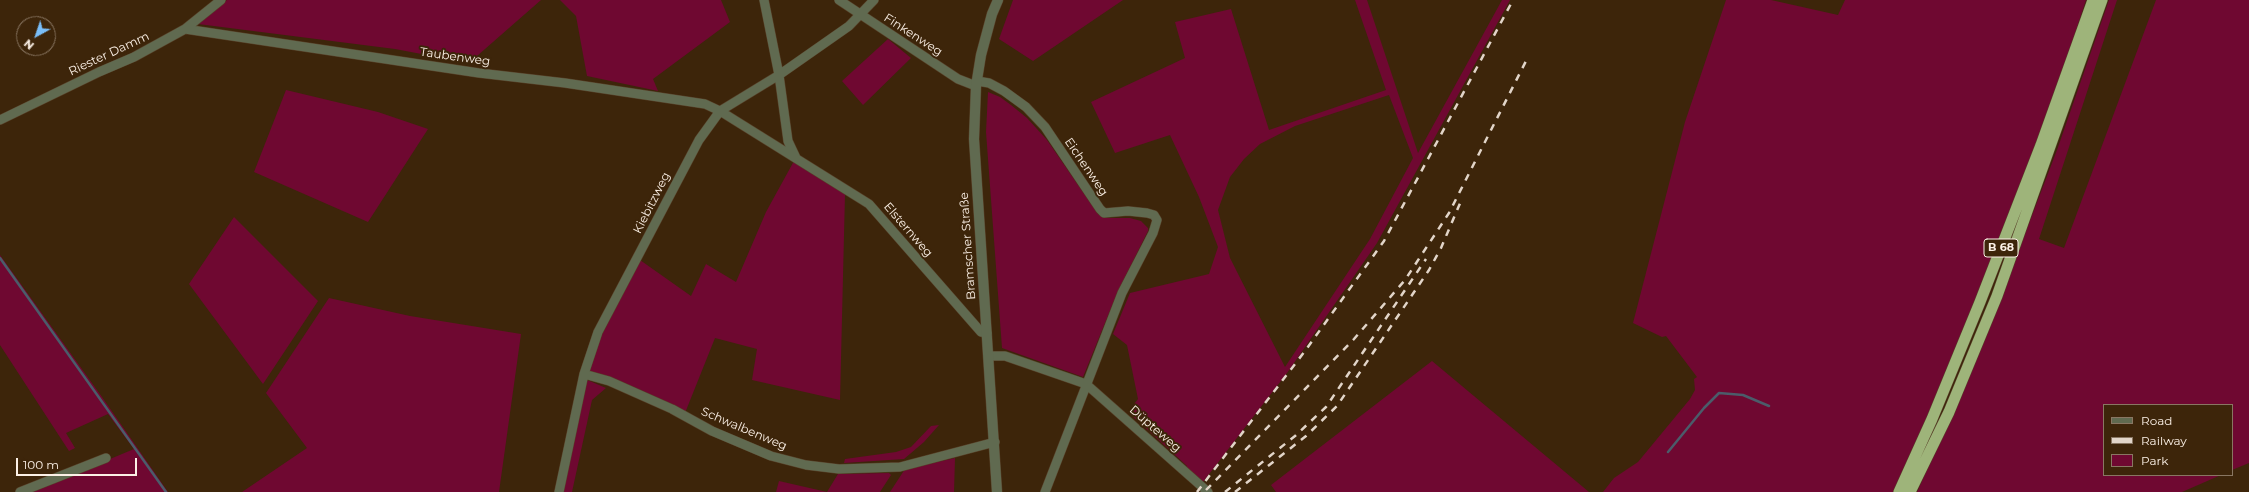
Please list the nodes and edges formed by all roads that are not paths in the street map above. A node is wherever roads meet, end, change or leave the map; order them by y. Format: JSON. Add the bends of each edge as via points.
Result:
{"nodes":[{"id":1,"x":221,"y":0,"type":"edge"},
{"id":2,"x":764,"y":0,"type":"edge"},
{"id":3,"x":839,"y":0,"type":"edge"},
{"id":4,"x":874,"y":0,"type":"edge"},
{"id":5,"x":998,"y":0,"type":"edge"},
{"id":6,"x":2093,"y":0,"type":"edge"},
{"id":7,"x":2102,"y":0,"type":"edge"},
{"id":8,"x":861,"y":16,"type":"junction"},
{"id":9,"x":185,"y":29,"type":"junction"},
{"id":10,"x":779,"y":75,"type":"junction"},
{"id":11,"x":977,"y":84,"type":"junction"},
{"id":12,"x":720,"y":111,"type":"junction"},
{"id":13,"x":0,"y":120,"type":"edge"},
{"id":14,"x":796,"y":158,"type":"junction"},
{"id":15,"x":987,"y":332,"type":"junction"},
{"id":16,"x":989,"y":356,"type":"junction"},
{"id":17,"x":584,"y":374,"type":"junction"},
{"id":18,"x":1086,"y":384,"type":"junction"},
{"id":19,"x":995,"y":442,"type":"junction"},
{"id":20,"x":106,"y":458,"type":"dead end"},
{"id":21,"x":20,"y":492,"type":"edge"},
{"id":22,"x":559,"y":492,"type":"edge"},
{"id":23,"x":997,"y":492,"type":"edge"},
{"id":24,"x":1045,"y":492,"type":"edge"},
{"id":25,"x":1208,"y":492,"type":"edge"},
{"id":26,"x":1899,"y":492,"type":"edge"},
{"id":27,"x":1910,"y":492,"type":"edge"}],
"edges":[{"from":1,"to":9,"type":"street","name":"Riester Damm"},
{"from":2,"to":10,"type":"street"},
{"from":3,"to":8,"type":"street","name":"Finkenweg"},
{"from":4,"to":8,"type":"street","name":"Kiebitzweg"},
{"from":5,"to":11,"type":"street","name":"Bramscher Straße","via":[[981,55]]},
{"from":6,"to":26,"type":"highway","number":"B 68","via":[[2041,145],[1980,302]]},
{"from":7,"to":27,"type":"highway","number":"B 68","via":[[1997,296],[1949,412]]},
{"from":8,"to":10,"type":"street","name":"Kiebitzweg"},
{"from":8,"to":11,"type":"street","name":"Finkenweg","via":[[958,79]]},
{"from":9,"to":12,"type":"street","name":"Taubenweg","via":[[705,104]]},
{"from":9,"to":13,"type":"street","name":"Riester Damm","via":[[134,57]]},
{"from":10,"to":12,"type":"street","name":"Kiebitzweg"},
{"from":10,"to":14,"type":"street","via":[[788,141]]},
{"from":11,"to":15,"type":"street","name":"Bramscher Straße","via":[[974,139]]},
{"from":11,"to":18,"type":"street","name":"Eichenweg","via":[[989,83],[1026,107],[1045,127],[1104,213],[1147,213],[1154,215],[1157,220],[1157,225],[1122,293]]},
{"from":12,"to":14,"type":"street","name":"Elsternweg"},
{"from":12,"to":17,"type":"street","name":"Kiebitzweg","via":[[682,170],[598,332]]},
{"from":14,"to":15,"type":"street","name":"Elsternweg","via":[[869,204],[981,332]]},
{"from":15,"to":16,"type":"street","name":"Bramscher Straße"},
{"from":16,"to":18,"type":"street","via":[[1005,356]]},
{"from":16,"to":19,"type":"street","name":"Bramscher Straße"},
{"from":17,"to":19,"type":"street","name":"Schwalbenweg","via":[[672,409],[712,431],[771,456],[806,465],[839,469],[900,467]]},
{"from":17,"to":22,"type":"street","name":"Kiebitzweg"},
{"from":18,"to":24,"type":"street","name":"Eichenweg"},
{"from":18,"to":25,"type":"street","name":"Düpteweg"},
{"from":19,"to":23,"type":"street","name":"Bramscher Straße"},
{"from":20,"to":21,"type":"street"}]}
